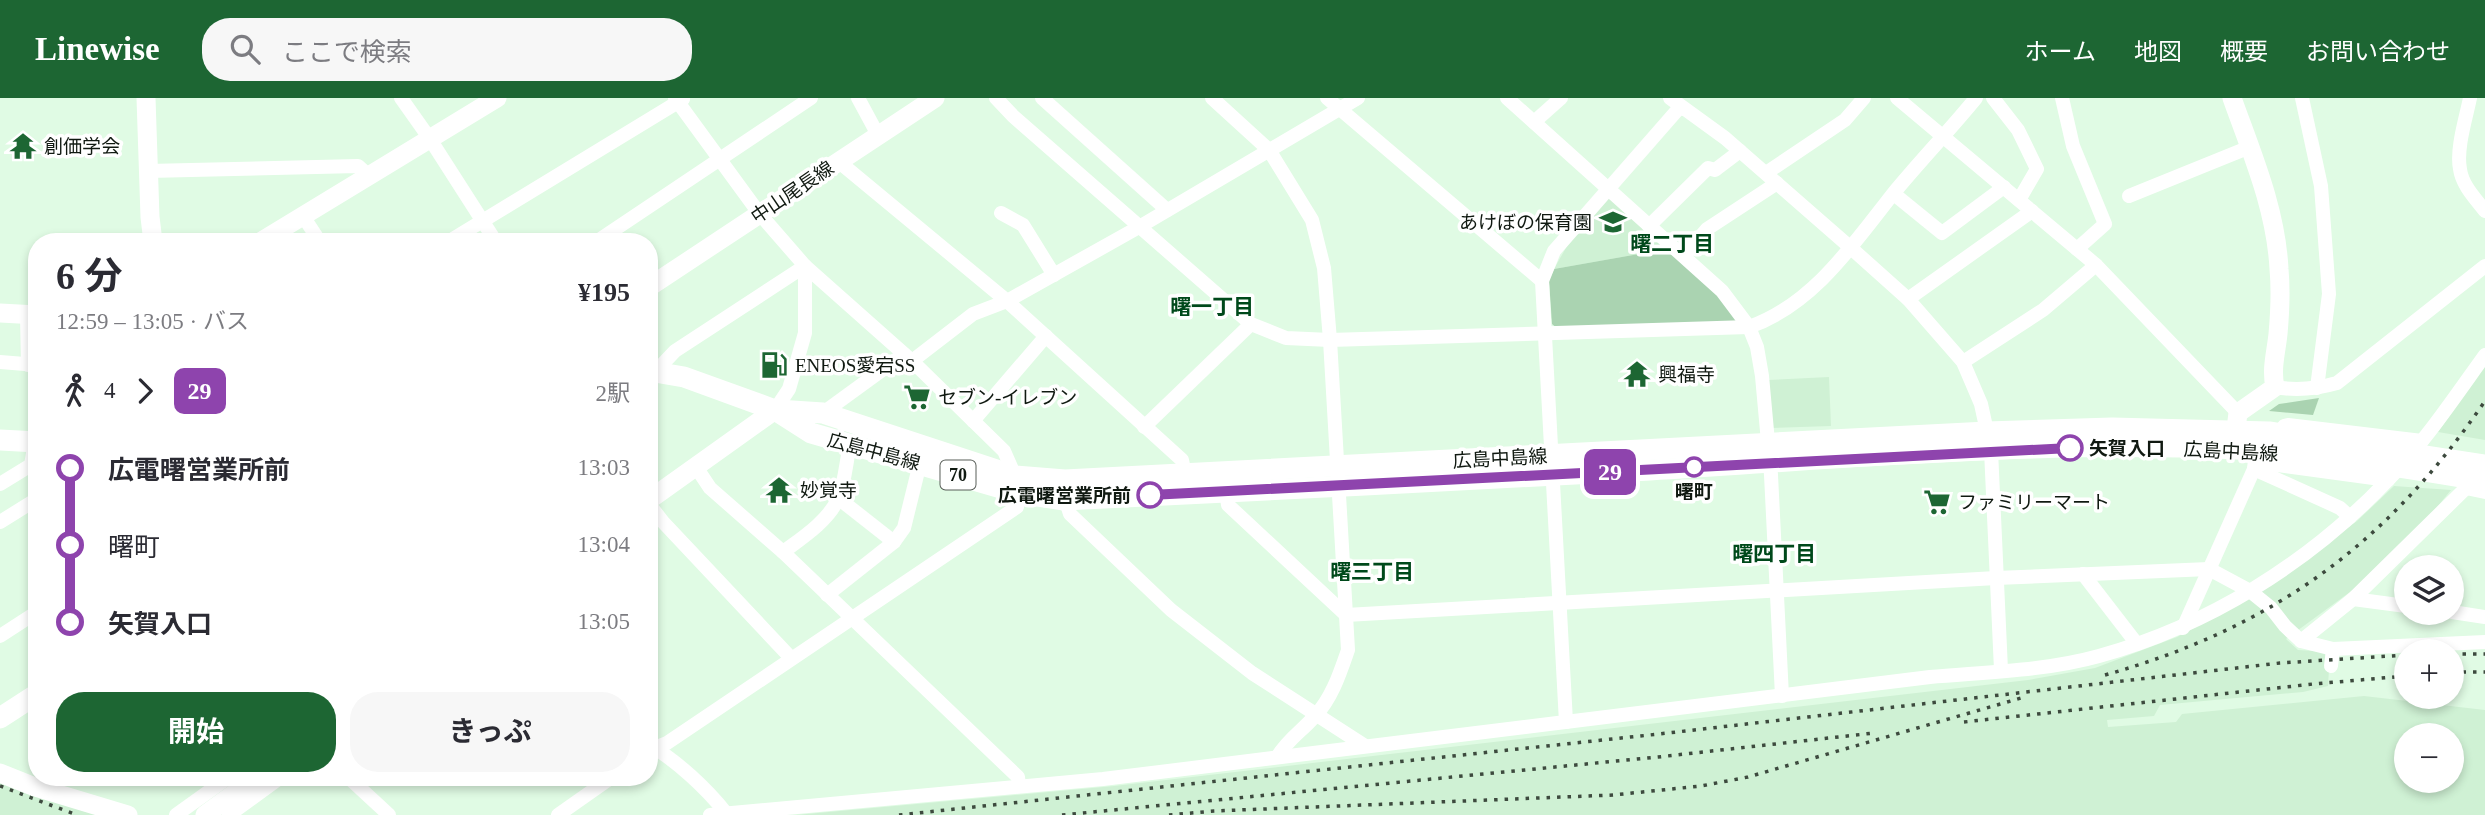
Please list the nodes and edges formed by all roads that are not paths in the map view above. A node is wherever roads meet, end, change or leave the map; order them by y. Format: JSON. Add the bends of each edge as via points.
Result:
{"nodes":[{"id":1,"x":146,"y":98,"type":"edge"},
{"id":2,"x":401,"y":98,"type":"edge"},
{"id":3,"x":497,"y":98,"type":"edge"},
{"id":4,"x":811,"y":98,"type":"edge"},
{"id":5,"x":858,"y":98,"type":"edge"},
{"id":6,"x":935,"y":98,"type":"edge"},
{"id":7,"x":996,"y":98,"type":"edge"},
{"id":8,"x":1042,"y":98,"type":"edge"},
{"id":9,"x":1212,"y":98,"type":"edge"},
{"id":10,"x":1327,"y":98,"type":"edge"},
{"id":11,"x":1358,"y":98,"type":"edge"},
{"id":12,"x":1507,"y":98,"type":"edge"},
{"id":13,"x":1561,"y":98,"type":"edge"},
{"id":14,"x":1864,"y":98,"type":"edge"},
{"id":15,"x":1897,"y":98,"type":"edge"},
{"id":16,"x":1976,"y":98,"type":"edge"},
{"id":17,"x":1993,"y":98,"type":"edge"},
{"id":18,"x":2062,"y":98,"type":"edge"},
{"id":19,"x":2232,"y":98,"type":"edge"},
{"id":20,"x":2302,"y":98,"type":"edge"},
{"id":21,"x":2470,"y":98,"type":"edge"},
{"id":22,"x":679,"y":99,"type":"edge"},
{"id":23,"x":1675,"y":103,"type":"edge"},
{"id":24,"x":1339,"y":109,"type":"junction"},
{"id":25,"x":1534,"y":122,"type":"junction"},
{"id":26,"x":878,"y":135,"type":"junction"},
{"id":27,"x":1943,"y":137,"type":"junction"},
{"id":28,"x":430,"y":139,"type":"junction"},
{"id":29,"x":2250,"y":147,"type":"junction"},
{"id":30,"x":1269,"y":150,"type":"junction"},
{"id":31,"x":1740,"y":151,"type":"junction"},
{"id":32,"x":719,"y":159,"type":"junction"},
{"id":33,"x":838,"y":161,"type":"junction"},
{"id":34,"x":148,"y":171,"type":"junction"},
{"id":35,"x":369,"y":176,"type":"junction"},
{"id":36,"x":1771,"y":178,"type":"junction"},
{"id":37,"x":2004,"y":187,"type":"junction"},
{"id":38,"x":1609,"y":188,"type":"junction"},
{"id":39,"x":1894,"y":194,"type":"junction"},
{"id":40,"x":2129,"y":195,"type":"dead end"},
{"id":41,"x":2020,"y":200,"type":"junction"},
{"id":42,"x":1167,"y":210,"type":"junction"},
{"id":43,"x":2032,"y":211,"type":"junction"},
{"id":44,"x":2485,"y":211,"type":"edge"},
{"id":45,"x":1001,"y":213,"type":"dead end"},
{"id":46,"x":759,"y":214,"type":"junction"},
{"id":47,"x":303,"y":216,"type":"junction"},
{"id":48,"x":482,"y":220,"type":"junction"},
{"id":49,"x":1649,"y":226,"type":"junction"},
{"id":50,"x":1139,"y":227,"type":"junction"},
{"id":51,"x":152,"y":233,"type":"edge"},
{"id":52,"x":275,"y":233,"type":"edge"},
{"id":53,"x":314,"y":233,"type":"edge"},
{"id":54,"x":462,"y":233,"type":"edge"},
{"id":55,"x":490,"y":233,"type":"edge"},
{"id":56,"x":609,"y":233,"type":"edge"},
{"id":57,"x":1851,"y":248,"type":"junction"},
{"id":58,"x":2077,"y":249,"type":"junction"},
{"id":59,"x":1684,"y":256,"type":"junction"},
{"id":60,"x":2096,"y":265,"type":"junction"},
{"id":61,"x":806,"y":266,"type":"junction"},
{"id":62,"x":2485,"y":266,"type":"edge"},
{"id":63,"x":1054,"y":275,"type":"junction"},
{"id":64,"x":658,"y":281,"type":"edge"},
{"id":65,"x":1542,"y":281,"type":"junction"},
{"id":66,"x":1908,"y":299,"type":"junction"},
{"id":67,"x":1007,"y":301,"type":"junction"},
{"id":68,"x":0,"y":313,"type":"edge"},
{"id":69,"x":28,"y":314,"type":"edge"},
{"id":70,"x":1251,"y":324,"type":"junction"},
{"id":71,"x":1749,"y":327,"type":"junction"},
{"id":72,"x":1544,"y":334,"type":"junction"},
{"id":73,"x":1046,"y":337,"type":"junction"},
{"id":74,"x":1330,"y":340,"type":"junction"},
{"id":75,"x":2485,"y":355,"type":"edge"},
{"id":76,"x":908,"y":358,"type":"junction"},
{"id":77,"x":0,"y":362,"type":"edge"},
{"id":78,"x":1963,"y":362,"type":"junction"},
{"id":79,"x":28,"y":365,"type":"edge"},
{"id":80,"x":658,"y":366,"type":"edge"},
{"id":81,"x":658,"y":372,"type":"edge"},
{"id":82,"x":2275,"y":387,"type":"junction"},
{"id":83,"x":2317,"y":388,"type":"junction"},
{"id":84,"x":775,"y":410,"type":"junction"},
{"id":85,"x":823,"y":413,"type":"junction"},
{"id":86,"x":973,"y":421,"type":"junction"},
{"id":87,"x":1144,"y":427,"type":"junction"},
{"id":88,"x":2236,"y":431,"type":"junction"},
{"id":89,"x":2269,"y":432,"type":"junction"},
{"id":90,"x":0,"y":440,"type":"edge"},
{"id":91,"x":1989,"y":441,"type":"junction"},
{"id":92,"x":28,"y":442,"type":"edge"},
{"id":93,"x":2420,"y":443,"type":"junction"},
{"id":94,"x":850,"y":445,"type":"junction"},
{"id":95,"x":1769,"y":453,"type":"junction"},
{"id":96,"x":2255,"y":461,"type":"junction"},
{"id":97,"x":920,"y":463,"type":"junction"},
{"id":98,"x":2485,"y":465,"type":"edge"},
{"id":99,"x":1550,"y":466,"type":"junction"},
{"id":100,"x":28,"y":467,"type":"edge"},
{"id":101,"x":696,"y":467,"type":"junction"},
{"id":102,"x":1185,"y":475,"type":"junction"},
{"id":103,"x":1338,"y":476,"type":"junction"},
{"id":104,"x":2391,"y":477,"type":"junction"},
{"id":105,"x":2485,"y":481,"type":"edge"},
{"id":106,"x":0,"y":484,"type":"edge"},
{"id":107,"x":1017,"y":485,"type":"junction"},
{"id":108,"x":1064,"y":489,"type":"junction"},
{"id":109,"x":1226,"y":492,"type":"junction"},
{"id":110,"x":2485,"y":492,"type":"edge"},
{"id":111,"x":658,"y":495,"type":"edge"},
{"id":112,"x":838,"y":498,"type":"junction"},
{"id":113,"x":28,"y":505,"type":"edge"},
{"id":114,"x":658,"y":515,"type":"edge"},
{"id":115,"x":2350,"y":517,"type":"junction"},
{"id":116,"x":0,"y":522,"type":"edge"},
{"id":117,"x":894,"y":542,"type":"junction"},
{"id":118,"x":783,"y":552,"type":"junction"},
{"id":119,"x":2209,"y":569,"type":"junction"},
{"id":120,"x":2083,"y":573,"type":"junction"},
{"id":121,"x":1996,"y":578,"type":"junction"},
{"id":122,"x":1777,"y":591,"type":"junction"},
{"id":123,"x":2250,"y":592,"type":"junction"},
{"id":124,"x":827,"y":595,"type":"junction"},
{"id":125,"x":2353,"y":599,"type":"junction"},
{"id":126,"x":1559,"y":603,"type":"junction"},
{"id":127,"x":2394,"y":604,"type":"edge"},
{"id":128,"x":2464,"y":614,"type":"edge"},
{"id":129,"x":1346,"y":615,"type":"junction"},
{"id":130,"x":2485,"y":617,"type":"edge"},
{"id":131,"x":28,"y":618,"type":"edge"},
{"id":132,"x":851,"y":618,"type":"junction"},
{"id":133,"x":2183,"y":628,"type":"junction"},
{"id":134,"x":0,"y":636,"type":"edge"},
{"id":135,"x":2301,"y":641,"type":"junction"},
{"id":136,"x":2485,"y":642,"type":"edge"},
{"id":137,"x":2137,"y":644,"type":"junction"},
{"id":138,"x":2333,"y":649,"type":"junction"},
{"id":139,"x":791,"y":658,"type":"junction"},
{"id":140,"x":2331,"y":666,"type":"dead end"},
{"id":141,"x":2001,"y":670,"type":"junction"},
{"id":142,"x":1782,"y":696,"type":"junction"},
{"id":143,"x":28,"y":700,"type":"edge"},
{"id":144,"x":1317,"y":715,"type":"junction"},
{"id":145,"x":0,"y":718,"type":"edge"},
{"id":146,"x":1566,"y":722,"type":"junction"},
{"id":147,"x":658,"y":745,"type":"edge"},
{"id":148,"x":1365,"y":746,"type":"junction"},
{"id":149,"x":658,"y":753,"type":"edge"},
{"id":150,"x":1277,"y":757,"type":"junction"},
{"id":151,"x":0,"y":773,"type":"edge"},
{"id":152,"x":28,"y":780,"type":"edge"},
{"id":153,"x":49,"y":786,"type":"edge"},
{"id":154,"x":216,"y":786,"type":"edge"},
{"id":155,"x":245,"y":786,"type":"edge"},
{"id":156,"x":269,"y":786,"type":"edge"},
{"id":157,"x":358,"y":786,"type":"edge"},
{"id":158,"x":599,"y":786,"type":"edge"},
{"id":159,"x":1019,"y":786,"type":"junction"},
{"id":160,"x":726,"y":813,"type":"junction"},
{"id":161,"x":128,"y":815,"type":"edge"},
{"id":162,"x":176,"y":815,"type":"edge"},
{"id":163,"x":205,"y":815,"type":"edge"},
{"id":164,"x":229,"y":815,"type":"edge"},
{"id":165,"x":389,"y":815,"type":"edge"},
{"id":166,"x":558,"y":815,"type":"edge"},
{"id":167,"x":710,"y":815,"type":"edge"}],
"edges":[{"from":1,"to":34,"type":"street"},
{"from":2,"to":28,"type":"street"},
{"from":3,"to":28,"type":"street"},
{"from":4,"to":32,"type":"street"},
{"from":5,"to":26,"type":"street"},
{"from":6,"to":26,"type":"street","name":"中山尾長線"},
{"from":7,"to":50,"type":"street"},
{"from":8,"to":42,"type":"street"},
{"from":9,"to":30,"type":"street"},
{"from":10,"to":24,"type":"street"},
{"from":11,"to":24,"type":"street"},
{"from":12,"to":25,"type":"street"},
{"from":13,"to":25,"type":"street"},
{"from":14,"to":36,"type":"street","via":[[1845,120]]},
{"from":15,"to":27,"type":"street"},
{"from":16,"to":27,"type":"street"},
{"from":17,"to":41,"type":"street","via":[[2018,130],[2037,169]]},
{"from":18,"to":58,"type":"street","via":[[2073,146],[2105,223]]},
{"from":19,"to":29,"type":"street"},
{"from":20,"to":83,"type":"street","via":[[2321,186],[2329,294]]},
{"from":21,"to":44,"type":"street","via":[[2459,168]]},
{"from":22,"to":32,"type":"street"},
{"from":22,"to":48,"type":"street"},
{"from":23,"to":31,"type":"street"},
{"from":23,"to":38,"type":"street"},
{"from":24,"to":30,"type":"street"},
{"from":24,"to":65,"type":"street"},
{"from":25,"to":38,"type":"street"},
{"from":26,"to":33,"type":"street","name":"中山尾長線"},
{"from":27,"to":37,"type":"street"},
{"from":27,"to":39,"type":"street"},
{"from":28,"to":35,"type":"street"},
{"from":28,"to":48,"type":"street"},
{"from":29,"to":40,"type":"street"},
{"from":29,"to":82,"type":"street","via":[[2274,226],[2279,267]]},
{"from":30,"to":42,"type":"street"},
{"from":30,"to":74,"type":"street","via":[[1312,220],[1324,268]]},
{"from":31,"to":36,"type":"street"},
{"from":31,"to":49,"type":"street","via":[[1715,170],[1709,168]]},
{"from":32,"to":46,"type":"street"},
{"from":32,"to":56,"type":"street"},
{"from":33,"to":46,"type":"street","name":"中山尾長線"},
{"from":33,"to":67,"type":"street"},
{"from":34,"to":35,"type":"street","via":[[358,166]]},
{"from":34,"to":51,"type":"street"},
{"from":35,"to":47,"type":"street"},
{"from":36,"to":57,"type":"street"},
{"from":36,"to":59,"type":"street","via":[[1707,229]]},
{"from":37,"to":39,"type":"street","via":[[1942,233]]},
{"from":37,"to":41,"type":"street"},
{"from":38,"to":49,"type":"street"},
{"from":38,"to":65,"type":"street","via":[[1554,251]]},
{"from":39,"to":57,"type":"street"},
{"from":41,"to":43,"type":"street"},
{"from":42,"to":50,"type":"street"},
{"from":43,"to":58,"type":"street"},
{"from":43,"to":66,"type":"street"},
{"from":45,"to":63,"type":"street","via":[[1023,225]]},
{"from":46,"to":61,"type":"street"},
{"from":46,"to":64,"type":"street","name":"中山尾長線"},
{"from":47,"to":52,"type":"street"},
{"from":47,"to":53,"type":"street"},
{"from":48,"to":54,"type":"street"},
{"from":48,"to":55,"type":"street"},
{"from":49,"to":59,"type":"street"},
{"from":50,"to":63,"type":"street"},
{"from":50,"to":70,"type":"street"},
{"from":57,"to":66,"type":"street"},
{"from":57,"to":71,"type":"street","via":[[1810,291],[1767,321]]},
{"from":58,"to":60,"type":"street"},
{"from":59,"to":71,"type":"street","via":[[1722,291]]},
{"from":60,"to":78,"type":"street","via":[[2043,310]]},
{"from":60,"to":88,"type":"street"},
{"from":61,"to":76,"type":"street"},
{"from":61,"to":80,"type":"street"},
{"from":61,"to":84,"type":"street","via":[[805,333],[789,390]]},
{"from":62,"to":83,"type":"street","via":[[2337,383]]},
{"from":63,"to":67,"type":"street"},
{"from":65,"to":72,"type":"street"},
{"from":66,"to":78,"type":"street"},
{"from":67,"to":73,"type":"street"},
{"from":67,"to":76,"type":"street","via":[[973,314]]},
{"from":68,"to":69,"type":"street"},
{"from":70,"to":74,"type":"street","via":[[1286,338]]},
{"from":70,"to":87,"type":"street"},
{"from":71,"to":72,"type":"street"},
{"from":71,"to":95,"type":"street","via":[[1762,376]]},
{"from":72,"to":74,"type":"street"},
{"from":72,"to":99,"type":"street"},
{"from":73,"to":86,"type":"street"},
{"from":73,"to":87,"type":"street"},
{"from":74,"to":103,"type":"street"},
{"from":75,"to":93,"type":"street"},
{"from":76,"to":85,"type":"street"},
{"from":76,"to":86,"type":"street"},
{"from":77,"to":79,"type":"street"},
{"from":78,"to":91,"type":"street","via":[[1981,404]]},
{"from":81,"to":84,"type":"main road","name":"広島中島線","number":"70"},
{"from":82,"to":83,"type":"street"},
{"from":82,"to":88,"type":"street"},
{"from":84,"to":85,"type":"main road","name":"広島中島線","number":"70"},
{"from":84,"to":94,"type":"main road","name":"広島中島線","number":"70","via":[[811,433]]},
{"from":84,"to":101,"type":"street"},
{"from":85,"to":107,"type":"main road","name":"広島中島線","number":"70"},
{"from":86,"to":107,"type":"street","via":[[1004,451]]},
{"from":87,"to":102,"type":"street","via":[[1182,460]]},
{"from":88,"to":89,"type":"main road","name":"広島中島線","number":"70"},
{"from":88,"to":91,"type":"main road","name":"広島中島線","number":"70","via":[[2112,428]]},
{"from":88,"to":96,"type":"main road","name":"広島中島線","number":"70"},
{"from":89,"to":93,"type":"street","via":[[2288,425]]},
{"from":89,"to":98,"type":"main road","name":"広島中島線","number":"70"},
{"from":90,"to":92,"type":"main road"},
{"from":91,"to":95,"type":"main road","name":"広島中島線","number":"70"},
{"from":91,"to":121,"type":"street"},
{"from":93,"to":104,"type":"street"},
{"from":94,"to":97,"type":"main road","name":"広島中島線","number":"70"},
{"from":94,"to":112,"type":"street"},
{"from":95,"to":99,"type":"main road","name":"広島中島線","number":"70"},
{"from":95,"to":122,"type":"street"},
{"from":96,"to":104,"type":"street"},
{"from":96,"to":105,"type":"main road","name":"広島中島線","number":"70","via":[[2344,458]]},
{"from":96,"to":115,"type":"street"},
{"from":96,"to":119,"type":"street"},
{"from":97,"to":107,"type":"main road","name":"広島中島線","number":"70"},
{"from":97,"to":117,"type":"street","via":[[904,528]]},
{"from":99,"to":103,"type":"main road","name":"広島中島線","number":"70"},
{"from":99,"to":126,"type":"street"},
{"from":100,"to":106,"type":"street"},
{"from":101,"to":111,"type":"street"},
{"from":101,"to":118,"type":"street","via":[[710,488]]},
{"from":102,"to":103,"type":"main road","name":"広島中島線","number":"70"},
{"from":102,"to":108,"type":"main road","name":"広島中島線","number":"70"},
{"from":103,"to":109,"type":"main road","name":"広島中島線","number":"70"},
{"from":103,"to":129,"type":"street"},
{"from":104,"to":115,"type":"street"},
{"from":107,"to":108,"type":"main road","name":"広島中島線","number":"70"},
{"from":107,"to":132,"type":"street","via":[[1017,507]]},
{"from":108,"to":109,"type":"main road","name":"広島中島線","number":"70"},
{"from":108,"to":144,"type":"street","via":[[1070,514],[1171,610],[1252,673]]},
{"from":109,"to":129,"type":"street","via":[[1227,505]]},
{"from":110,"to":125,"type":"street","via":[[2466,488]]},
{"from":112,"to":117,"type":"street"},
{"from":112,"to":118,"type":"street","via":[[807,534]]},
{"from":113,"to":116,"type":"street"},
{"from":114,"to":139,"type":"street"},
{"from":115,"to":123,"type":"street"},
{"from":117,"to":124,"type":"street"},
{"from":118,"to":124,"type":"street"},
{"from":119,"to":120,"type":"street"},
{"from":119,"to":123,"type":"street"},
{"from":119,"to":133,"type":"street"},
{"from":120,"to":121,"type":"street"},
{"from":120,"to":137,"type":"street"},
{"from":121,"to":122,"type":"street"},
{"from":121,"to":141,"type":"street"},
{"from":122,"to":126,"type":"street"},
{"from":122,"to":142,"type":"street"},
{"from":123,"to":133,"type":"street"},
{"from":123,"to":135,"type":"street"},
{"from":124,"to":132,"type":"street"},
{"from":125,"to":127,"type":"street"},
{"from":125,"to":135,"type":"street"},
{"from":126,"to":129,"type":"street"},
{"from":126,"to":146,"type":"street"},
{"from":128,"to":130,"type":"street"},
{"from":129,"to":144,"type":"street","via":[[1348,650],[1337,683]]},
{"from":131,"to":134,"type":"street"},
{"from":132,"to":139,"type":"street"},
{"from":132,"to":159,"type":"street","via":[[1018,777]]},
{"from":133,"to":137,"type":"street"},
{"from":135,"to":138,"type":"street"},
{"from":136,"to":138,"type":"street"},
{"from":137,"to":141,"type":"street","via":[[2098,657]]},
{"from":138,"to":140,"type":"street"},
{"from":139,"to":147,"type":"street"},
{"from":141,"to":142,"type":"street"},
{"from":142,"to":146,"type":"street"},
{"from":143,"to":145,"type":"main road"},
{"from":144,"to":148,"type":"street"},
{"from":144,"to":150,"type":"street","via":[[1288,740]]},
{"from":146,"to":148,"type":"street"},
{"from":148,"to":150,"type":"street"},
{"from":149,"to":160,"type":"street"},
{"from":150,"to":159,"type":"street"},
{"from":151,"to":152,"type":"street"},
{"from":153,"to":161,"type":"street"},
{"from":154,"to":162,"type":"street"},
{"from":155,"to":163,"type":"street"},
{"from":156,"to":164,"type":"street"},
{"from":157,"to":165,"type":"street"},
{"from":158,"to":166,"type":"street"},
{"from":159,"to":160,"type":"street"},
{"from":160,"to":167,"type":"street"}]}
